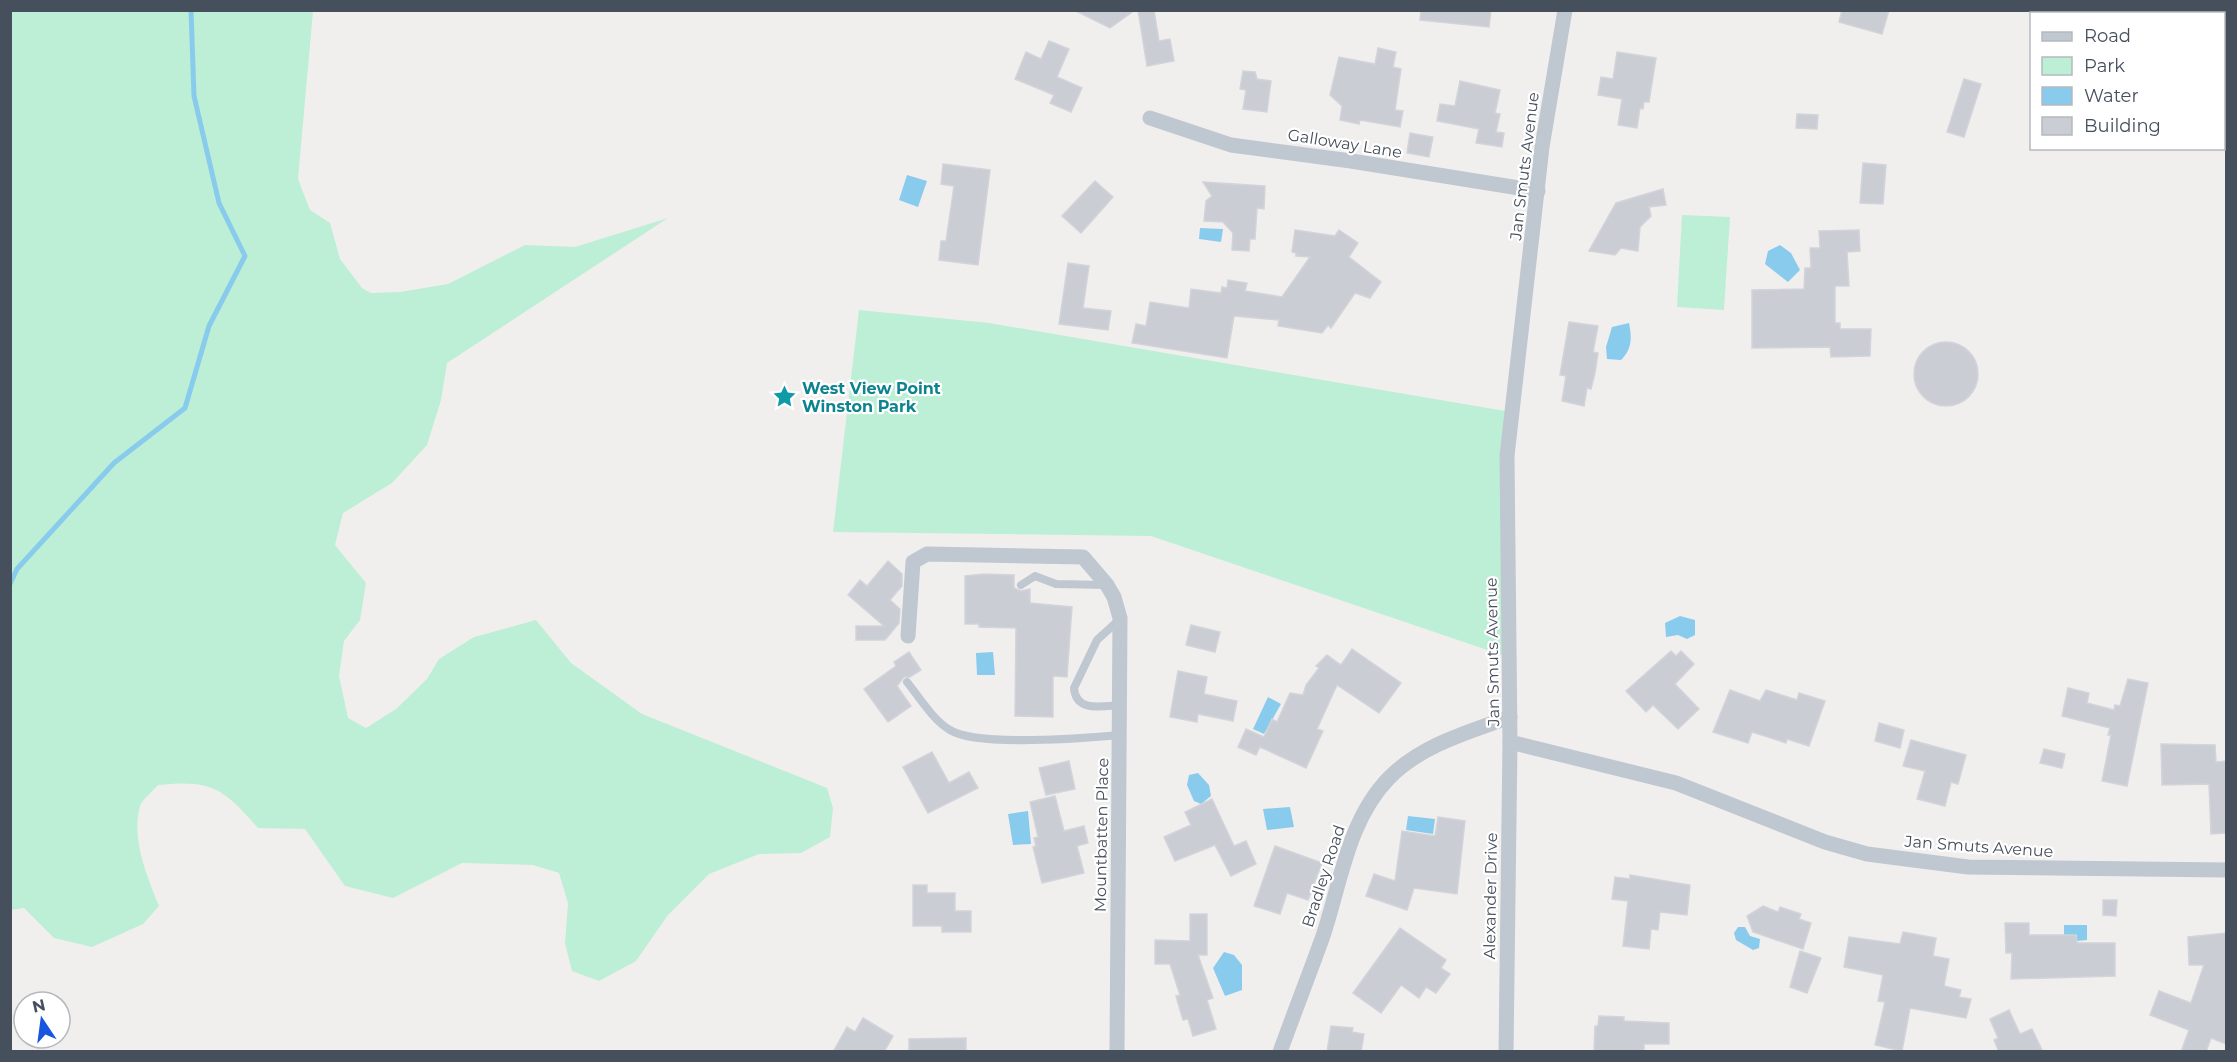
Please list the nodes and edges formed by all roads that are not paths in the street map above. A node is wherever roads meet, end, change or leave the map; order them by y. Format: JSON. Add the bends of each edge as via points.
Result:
{"nodes":[{"id":1,"x":1565,"y":10,"type":"edge"},
{"id":2,"x":1150,"y":118,"type":"dead end"},
{"id":3,"x":1538,"y":191,"type":"junction"},
{"id":4,"x":1021,"y":585,"type":"dead end"},
{"id":5,"x":1107,"y":585,"type":"junction"},
{"id":6,"x":1120,"y":618,"type":"junction"},
{"id":7,"x":909,"y":636,"type":"dead end"},
{"id":8,"x":907,"y":682,"type":"dead end"},
{"id":9,"x":1121,"y":705,"type":"junction"},
{"id":10,"x":1510,"y":717,"type":"junction"},
{"id":11,"x":1120,"y":735,"type":"junction"},
{"id":12,"x":1510,"y":742,"type":"junction"},
{"id":13,"x":2226,"y":870,"type":"edge"},
{"id":14,"x":1118,"y":1052,"type":"edge"},
{"id":15,"x":1280,"y":1052,"type":"edge"},
{"id":16,"x":1506,"y":1052,"type":"edge"}],
"edges":[{"from":1,"to":3,"type":"street","name":"Jan Smuts Avenue"},
{"from":2,"to":3,"type":"street","name":"Galloway Lane","via":[[1231,145]]},
{"from":3,"to":10,"type":"street","name":"Jan Smuts Avenue","via":[[1507,456]]},
{"from":4,"to":5,"type":"lane","via":[[1035,576],[1056,584]]},
{"from":5,"to":6,"type":"street"},
{"from":5,"to":7,"type":"street","via":[[1083,557],[927,554],[913,562]]},
{"from":6,"to":9,"type":"street","name":"Mountbatten Place"},
{"from":6,"to":9,"type":"lane","via":[[1097,640],[1074,688],[1074,697],[1088,707]]},
{"from":8,"to":11,"type":"lane","via":[[949,730],[967,737]]},
{"from":9,"to":11,"type":"street","name":"Mountbatten Place"},
{"from":10,"to":12,"type":"street","name":"Jan Smuts Avenue"},
{"from":10,"to":15,"type":"street","name":"Bradley Road","via":[[1421,753],[1389,778],[1374,798],[1353,833],[1323,934]]},
{"from":11,"to":14,"type":"street","name":"Mountbatten Place"},
{"from":12,"to":13,"type":"street","name":"Jan Smuts Avenue","via":[[1676,783],[1825,842],[1867,854],[1968,867]]},
{"from":12,"to":16,"type":"street","name":"Alexander Drive"}]}
